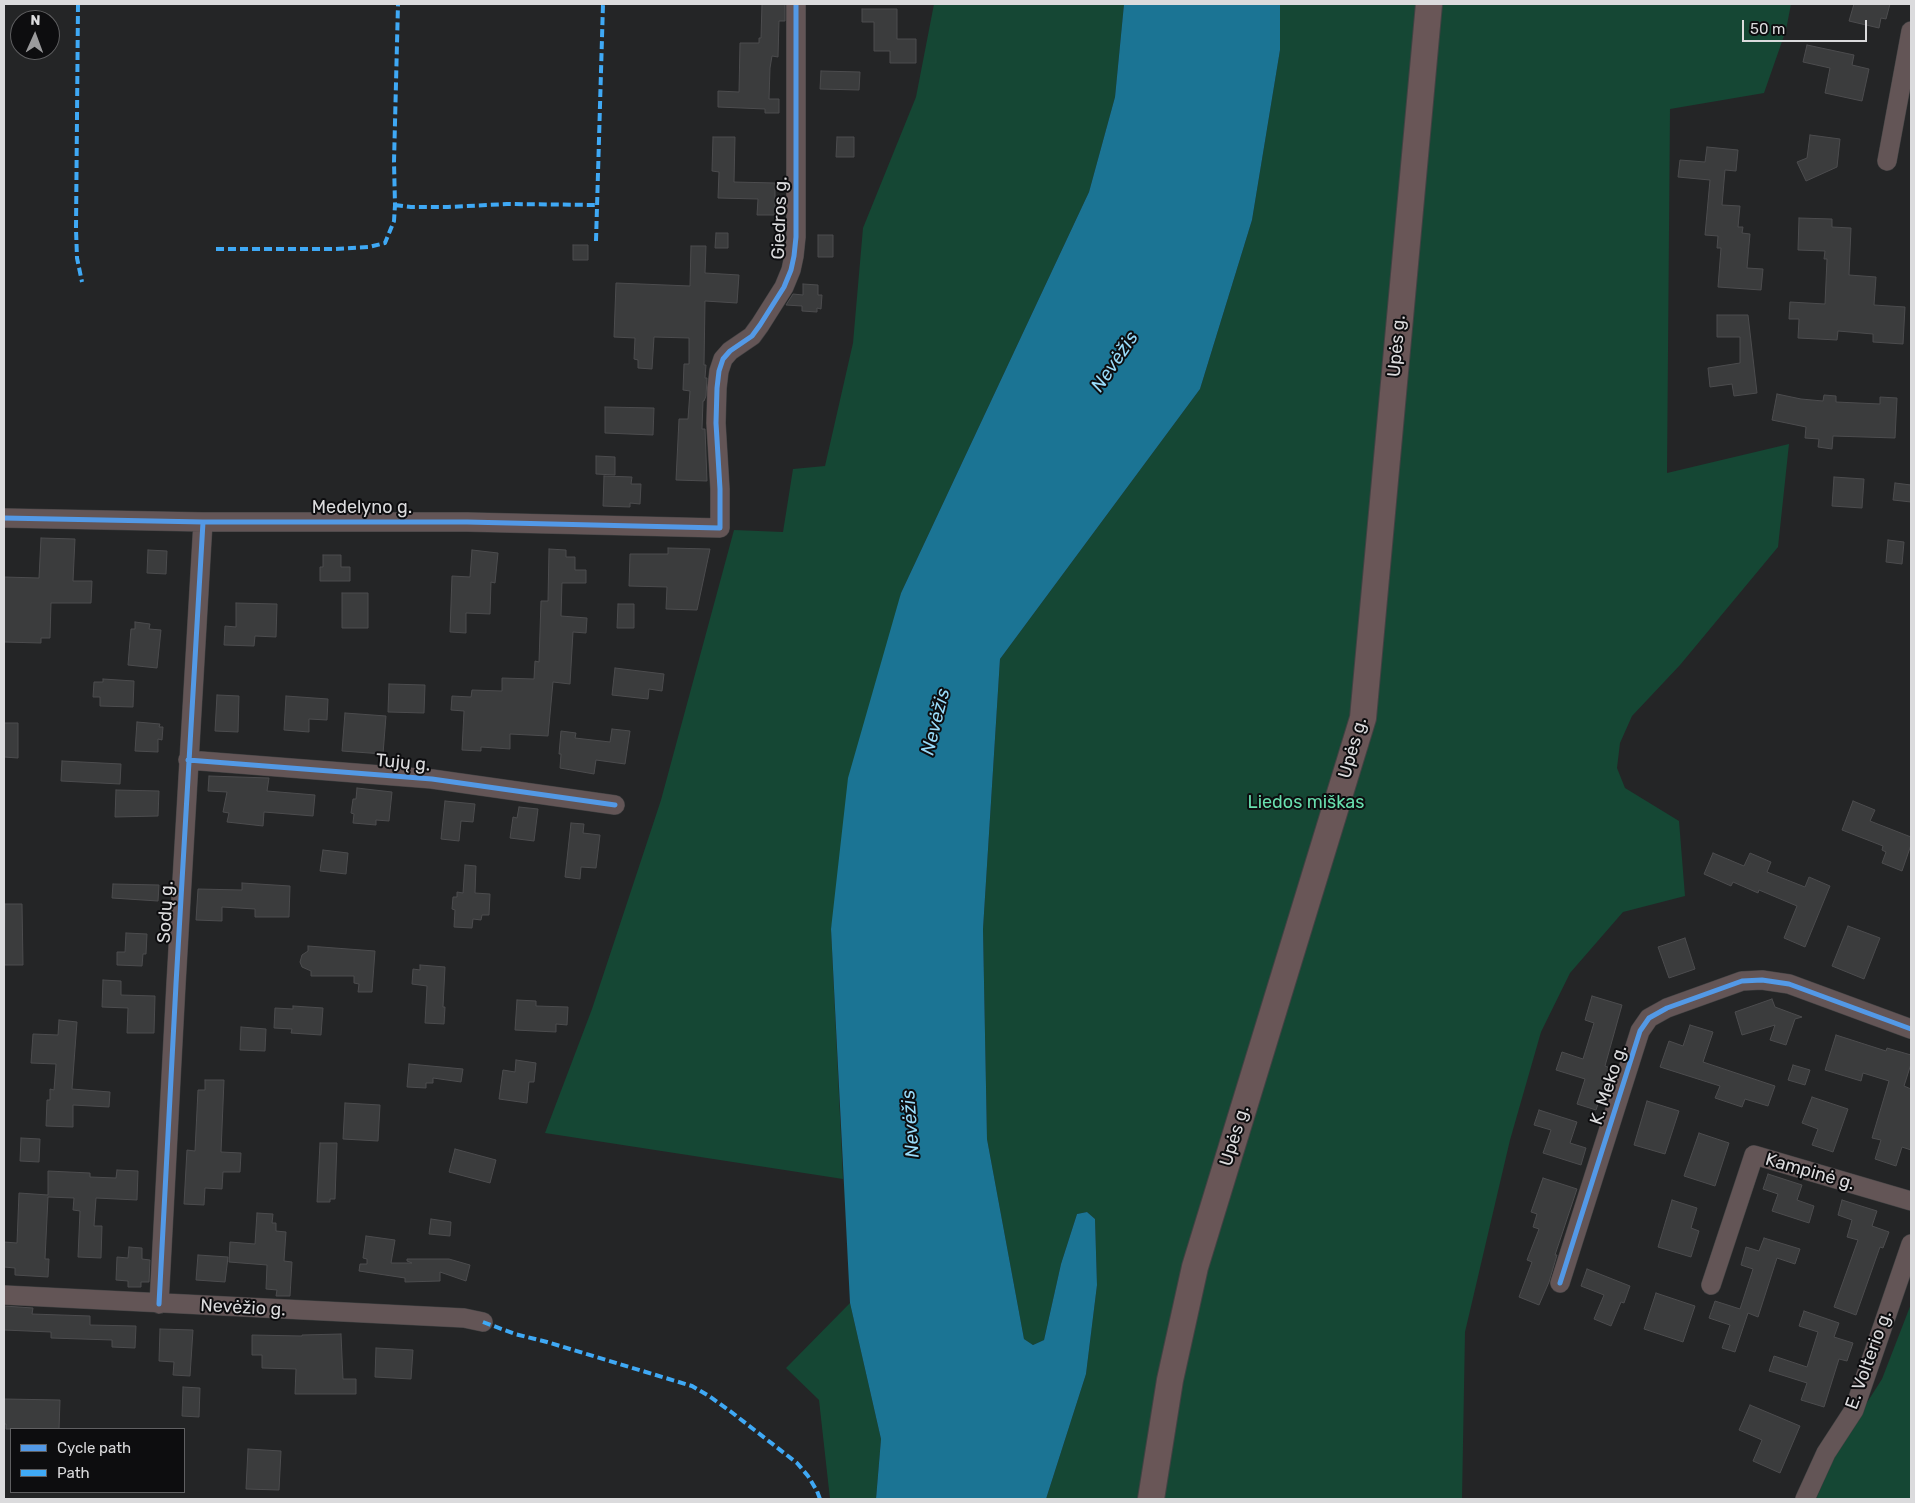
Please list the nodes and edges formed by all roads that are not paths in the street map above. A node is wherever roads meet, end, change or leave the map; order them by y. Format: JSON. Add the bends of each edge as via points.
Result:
{"nodes":[{"id":1,"x":796,"y":4,"type":"edge"},
{"id":2,"x":1429,"y":4,"type":"edge"},
{"id":3,"x":1911,"y":31,"type":"edge"},
{"id":4,"x":1887,"y":161,"type":"dead end"},
{"id":5,"x":4,"y":518,"type":"edge"},
{"id":6,"x":203,"y":522,"type":"junction"},
{"id":7,"x":720,"y":528,"type":"joint"},
{"id":8,"x":188,"y":760,"type":"junction"},
{"id":9,"x":615,"y":805,"type":"dead end"},
{"id":10,"x":1911,"y":1029,"type":"edge"},
{"id":11,"x":1911,"y":1201,"type":"edge"},
{"id":12,"x":1911,"y":1244,"type":"edge"},
{"id":13,"x":1560,"y":1283,"type":"dead end"},
{"id":14,"x":1711,"y":1285,"type":"dead end"},
{"id":15,"x":4,"y":1295,"type":"edge"},
{"id":16,"x":159,"y":1304,"type":"junction"},
{"id":17,"x":483,"y":1322,"type":"dead end"},
{"id":18,"x":1151,"y":1499,"type":"edge"},
{"id":19,"x":1805,"y":1499,"type":"edge"}],
"edges":[{"from":1,"to":7,"type":"street","name":"Giedros g.","via":[[794,256],[784,287],[760,325],[752,336],[726,355],[719,371],[716,423]]},
{"from":2,"to":18,"type":"main road","name":"Upės g.","via":[[1363,718],[1195,1267],[1170,1380]]},
{"from":3,"to":4,"type":"street"},
{"from":5,"to":6,"type":"street","name":"Medelyno g."},
{"from":6,"to":7,"type":"street","name":"Medelyno g.","via":[[466,522]]},
{"from":6,"to":8,"type":"street","name":"Sodų g."},
{"from":8,"to":9,"type":"street","name":"Tujų g.","via":[[432,779]]},
{"from":8,"to":16,"type":"street","name":"Sodų g."},
{"from":10,"to":13,"type":"street","name":"K. Meko g.","via":[[1789,984],[1762,980],[1742,981],[1667,1008],[1649,1018],[1640,1031]]},
{"from":11,"to":14,"type":"street","name":"Kampinė g.","via":[[1754,1155]]},
{"from":12,"to":19,"type":"street","name":"E. Volterio g.","via":[[1854,1410],[1826,1453]]},
{"from":15,"to":16,"type":"street","name":"Nevėžio g."},
{"from":16,"to":17,"type":"street","name":"Nevėžio g.","via":[[464,1318]]}]}
